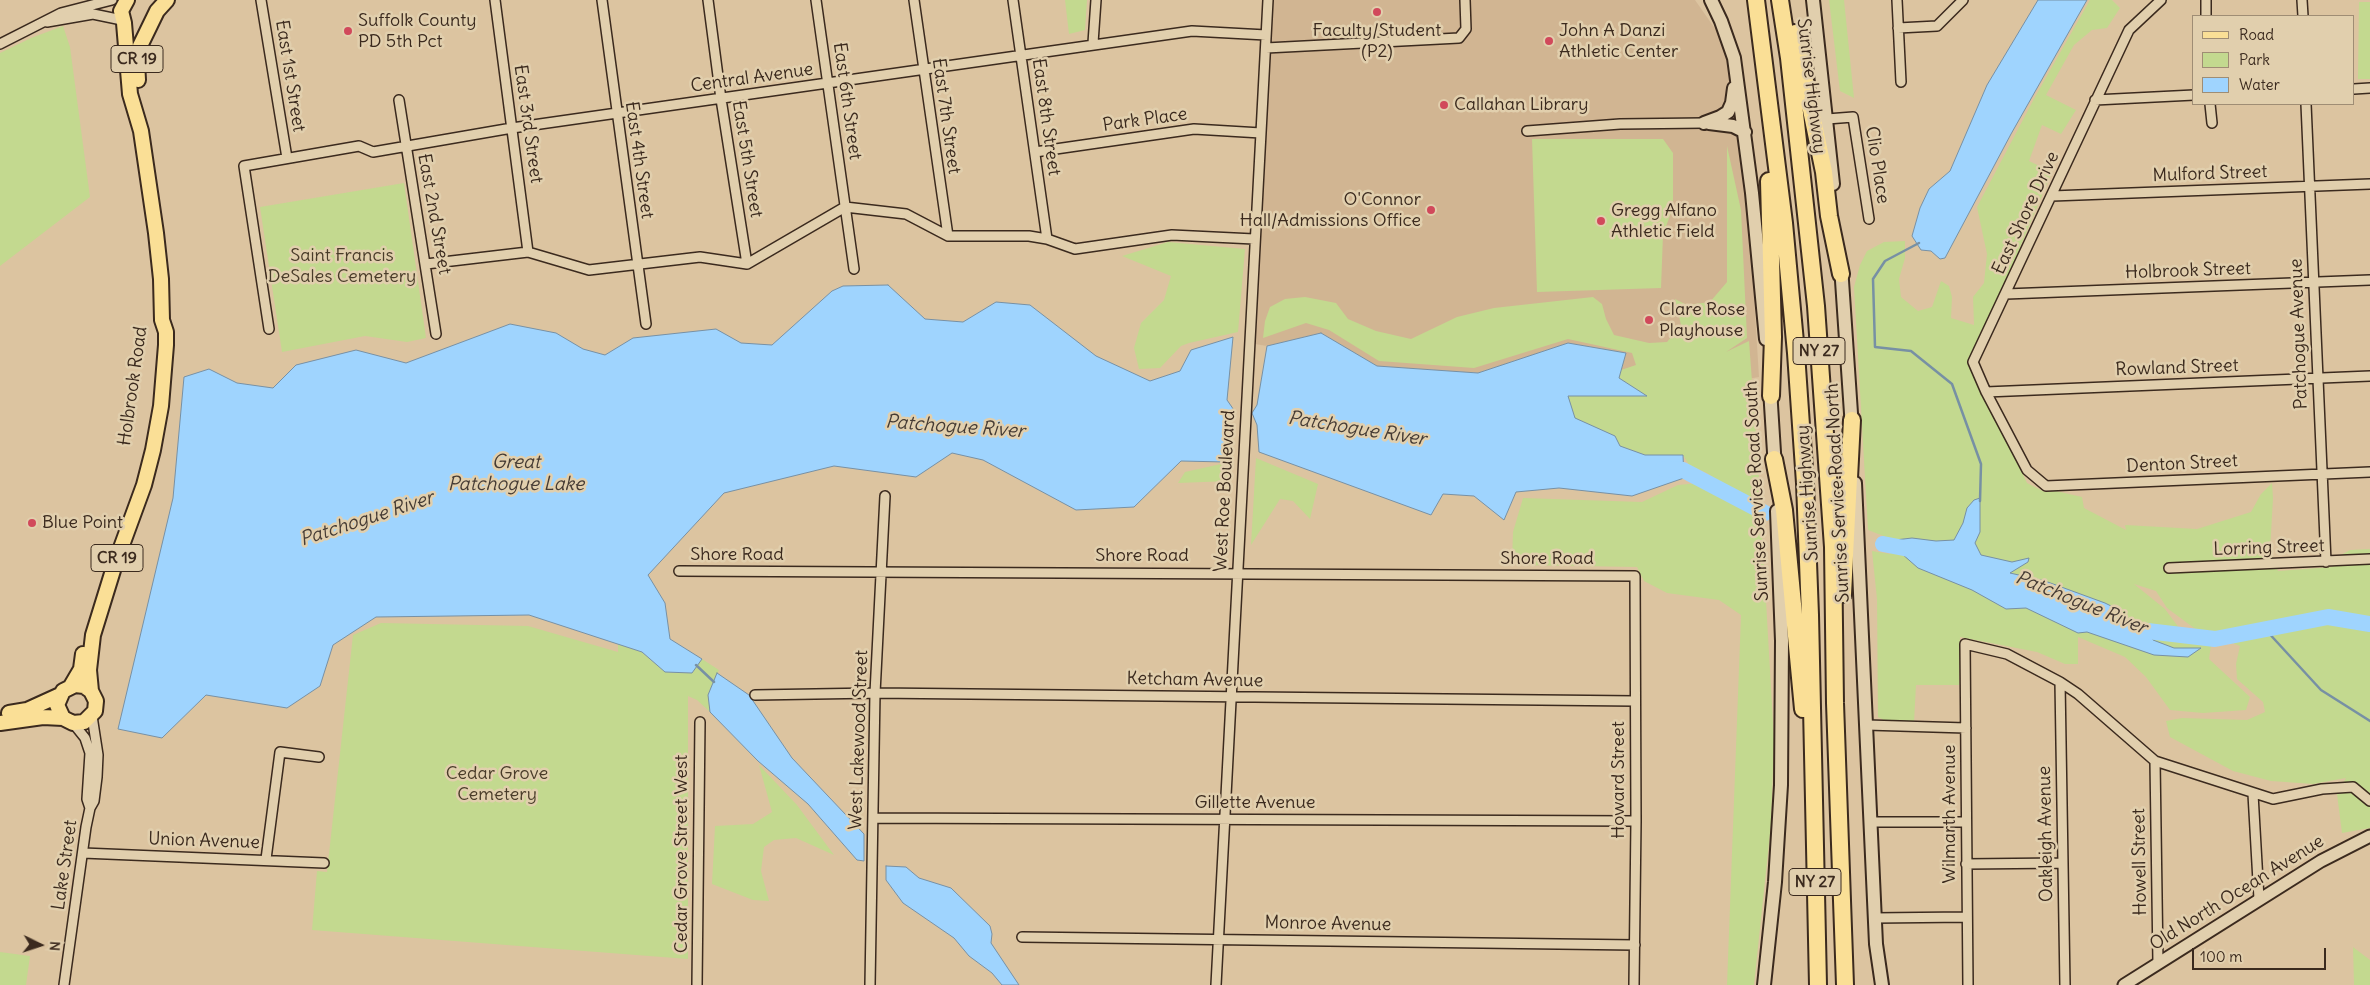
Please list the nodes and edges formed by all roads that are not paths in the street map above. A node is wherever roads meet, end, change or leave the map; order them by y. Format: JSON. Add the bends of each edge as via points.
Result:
{"nodes":[{"id":1,"x":112,"y":0,"type":"edge"},
{"id":2,"x":127,"y":0,"type":"edge"},
{"id":3,"x":167,"y":0,"type":"edge"},
{"id":4,"x":261,"y":0,"type":"edge"},
{"id":5,"x":495,"y":0,"type":"edge"},
{"id":6,"x":602,"y":0,"type":"edge"},
{"id":7,"x":708,"y":0,"type":"edge"},
{"id":8,"x":816,"y":0,"type":"edge"},
{"id":9,"x":914,"y":0,"type":"edge"},
{"id":10,"x":1013,"y":0,"type":"edge"},
{"id":11,"x":1096,"y":0,"type":"edge"},
{"id":12,"x":1268,"y":0,"type":"edge"},
{"id":13,"x":1464,"y":0,"type":"edge"},
{"id":14,"x":1711,"y":0,"type":"edge"},
{"id":15,"x":1756,"y":0,"type":"edge"},
{"id":16,"x":1780,"y":0,"type":"edge"},
{"id":17,"x":1788,"y":0,"type":"edge"},
{"id":18,"x":1813,"y":0,"type":"edge"},
{"id":19,"x":1897,"y":0,"type":"edge"},
{"id":20,"x":1963,"y":0,"type":"edge"},
{"id":21,"x":2161,"y":0,"type":"edge"},
{"id":22,"x":2206,"y":0,"type":"edge"},
{"id":23,"x":2302,"y":0,"type":"edge"},
{"id":24,"x":92,"y":2,"type":"edge"},
{"id":25,"x":156,"y":6,"type":"edge"},
{"id":26,"x":2206,"y":15,"type":"edge"},
{"id":27,"x":2303,"y":15,"type":"edge"},
{"id":28,"x":123,"y":21,"type":"junction"},
{"id":29,"x":44,"y":22,"type":"junction"},
{"id":30,"x":150,"y":24,"type":"junction"},
{"id":31,"x":1898,"y":28,"type":"junction"},
{"id":32,"x":1266,"y":35,"type":"junction"},
{"id":33,"x":0,"y":44,"type":"edge"},
{"id":34,"x":1093,"y":44,"type":"junction"},
{"id":35,"x":1266,"y":48,"type":"junction"},
{"id":36,"x":1020,"y":54,"type":"junction"},
{"id":37,"x":1734,"y":58,"type":"junction"},
{"id":38,"x":923,"y":69,"type":"junction"},
{"id":39,"x":1901,"y":82,"type":"dead end"},
{"id":40,"x":828,"y":83,"type":"junction"},
{"id":41,"x":2370,"y":88,"type":"edge"},
{"id":42,"x":2355,"y":89,"type":"edge"},
{"id":43,"x":1769,"y":92,"type":"junction"},
{"id":44,"x":2192,"y":95,"type":"edge"},
{"id":45,"x":721,"y":99,"type":"junction"},
{"id":46,"x":399,"y":100,"type":"dead end"},
{"id":47,"x":2095,"y":100,"type":"junction"},
{"id":48,"x":2210,"y":105,"type":"edge"},
{"id":49,"x":2306,"y":105,"type":"edge"},
{"id":50,"x":617,"y":114,"type":"junction"},
{"id":51,"x":1827,"y":119,"type":"junction"},
{"id":52,"x":1704,"y":123,"type":"junction"},
{"id":53,"x":2212,"y":123,"type":"dead end"},
{"id":54,"x":512,"y":128,"type":"junction"},
{"id":55,"x":141,"y":131,"type":"junction"},
{"id":56,"x":1527,"y":131,"type":"dead end"},
{"id":57,"x":1744,"y":132,"type":"junction"},
{"id":58,"x":1261,"y":133,"type":"junction"},
{"id":59,"x":406,"y":147,"type":"junction"},
{"id":60,"x":1035,"y":152,"type":"junction"},
{"id":61,"x":287,"y":158,"type":"junction"},
{"id":62,"x":2370,"y":184,"type":"edge"},
{"id":63,"x":2310,"y":186,"type":"junction"},
{"id":64,"x":2052,"y":196,"type":"junction"},
{"id":65,"x":845,"y":207,"type":"junction"},
{"id":66,"x":1869,"y":219,"type":"dead end"},
{"id":67,"x":948,"y":236,"type":"junction"},
{"id":68,"x":1047,"y":239,"type":"junction"},
{"id":69,"x":1254,"y":239,"type":"junction"},
{"id":70,"x":528,"y":252,"type":"junction"},
{"id":71,"x":426,"y":264,"type":"junction"},
{"id":72,"x":747,"y":264,"type":"junction"},
{"id":73,"x":637,"y":266,"type":"junction"},
{"id":74,"x":854,"y":269,"type":"dead end"},
{"id":75,"x":1841,"y":274,"type":"junction"},
{"id":76,"x":2370,"y":280,"type":"edge"},
{"id":77,"x":2313,"y":283,"type":"junction"},
{"id":78,"x":2006,"y":294,"type":"junction"},
{"id":79,"x":162,"y":320,"type":"junction"},
{"id":80,"x":646,"y":324,"type":"dead end"},
{"id":81,"x":269,"y":329,"type":"dead end"},
{"id":82,"x":436,"y":334,"type":"dead end"},
{"id":83,"x":2370,"y":376,"type":"edge"},
{"id":84,"x":2318,"y":379,"type":"junction"},
{"id":85,"x":1986,"y":392,"type":"junction"},
{"id":86,"x":1770,"y":396,"type":"junction"},
{"id":87,"x":1852,"y":420,"type":"junction"},
{"id":88,"x":2015,"y":448,"type":"joint"},
{"id":89,"x":1774,"y":458,"type":"junction"},
{"id":90,"x":2370,"y":472,"type":"edge"},
{"id":91,"x":2321,"y":473,"type":"junction"},
{"id":92,"x":885,"y":496,"type":"dead end"},
{"id":93,"x":2370,"y":559,"type":"edge"},
{"id":94,"x":2326,"y":562,"type":"junction"},
{"id":95,"x":2169,"y":568,"type":"dead end"},
{"id":96,"x":678,"y":571,"type":"dead end"},
{"id":97,"x":881,"y":572,"type":"junction"},
{"id":98,"x":1236,"y":573,"type":"junction"},
{"id":99,"x":1635,"y":576,"type":"joint"},
{"id":100,"x":2060,"y":682,"type":"junction"},
{"id":101,"x":71,"y":686,"type":"junction"},
{"id":102,"x":91,"y":691,"type":"junction"},
{"id":103,"x":875,"y":693,"type":"junction"},
{"id":104,"x":60,"y":695,"type":"junction"},
{"id":105,"x":755,"y":695,"type":"dead end"},
{"id":106,"x":1230,"y":697,"type":"junction"},
{"id":107,"x":1635,"y":701,"type":"junction"},
{"id":108,"x":1835,"y":703,"type":"junction"},
{"id":109,"x":0,"y":716,"type":"edge"},
{"id":110,"x":92,"y":716,"type":"junction"},
{"id":111,"x":68,"y":721,"type":"junction"},
{"id":112,"x":700,"y":722,"type":"dead end"},
{"id":113,"x":0,"y":723,"type":"edge"},
{"id":114,"x":1868,"y":725,"type":"junction"},
{"id":115,"x":1966,"y":728,"type":"junction"},
{"id":116,"x":319,"y":757,"type":"dead end"},
{"id":117,"x":2155,"y":761,"type":"junction"},
{"id":118,"x":1813,"y":778,"type":"junction"},
{"id":119,"x":2253,"y":794,"type":"junction"},
{"id":120,"x":2370,"y":801,"type":"edge"},
{"id":121,"x":90,"y":808,"type":"junction"},
{"id":122,"x":873,"y":818,"type":"junction"},
{"id":123,"x":1225,"y":818,"type":"junction"},
{"id":124,"x":1636,"y":821,"type":"junction"},
{"id":125,"x":1871,"y":822,"type":"junction"},
{"id":126,"x":1966,"y":822,"type":"junction"},
{"id":127,"x":2370,"y":836,"type":"edge"},
{"id":128,"x":83,"y":853,"type":"junction"},
{"id":129,"x":266,"y":860,"type":"junction"},
{"id":130,"x":324,"y":863,"type":"dead end"},
{"id":131,"x":2063,"y":863,"type":"junction"},
{"id":132,"x":1966,"y":864,"type":"junction"},
{"id":133,"x":2259,"y":899,"type":"junction"},
{"id":134,"x":1967,"y":917,"type":"junction"},
{"id":135,"x":1875,"y":918,"type":"junction"},
{"id":136,"x":1022,"y":937,"type":"dead end"},
{"id":137,"x":1218,"y":938,"type":"junction"},
{"id":138,"x":1634,"y":944,"type":"junction"},
{"id":139,"x":2158,"y":963,"type":"junction"},
{"id":140,"x":64,"y":985,"type":"edge"},
{"id":141,"x":698,"y":985,"type":"edge"},
{"id":142,"x":870,"y":985,"type":"edge"},
{"id":143,"x":1216,"y":985,"type":"edge"},
{"id":144,"x":1634,"y":985,"type":"edge"},
{"id":145,"x":1764,"y":985,"type":"edge"},
{"id":146,"x":1818,"y":985,"type":"edge"},
{"id":147,"x":1844,"y":985,"type":"edge"},
{"id":148,"x":1882,"y":985,"type":"edge"},
{"id":149,"x":1968,"y":985,"type":"edge"},
{"id":150,"x":2065,"y":985,"type":"edge"},
{"id":151,"x":2124,"y":985,"type":"edge"}],
"edges":[{"from":1,"to":24,"type":"street"},
{"from":2,"to":28,"type":"main road","number":"CR 19","via":[[122,7]]},
{"from":3,"to":25,"type":"main road","name":"Holbrook Road"},
{"from":4,"to":61,"type":"street","name":"East 1st Street"},
{"from":5,"to":54,"type":"street","name":"East 3rd Street"},
{"from":6,"to":50,"type":"street","name":"East 4th Street"},
{"from":7,"to":45,"type":"street","name":"East 5th Street"},
{"from":8,"to":40,"type":"street","name":"East 6th Street"},
{"from":9,"to":38,"type":"street","name":"East 7th Street"},
{"from":10,"to":36,"type":"street","name":"East 8th Street"},
{"from":11,"to":34,"type":"street"},
{"from":12,"to":32,"type":"street","name":"West Roe Boulevard"},
{"from":13,"to":35,"type":"street","via":[[1466,29],[1459,38]]},
{"from":14,"to":37,"type":"main road","name":"Sunrise Service Road South"},
{"from":15,"to":43,"type":"highway","name":"Sunrise Highway","number":"NY 27"},
{"from":16,"to":108,"type":"highway","name":"Sunrise Highway","number":"NY 27","via":[[1816,306],[1833,548]]},
{"from":17,"to":75,"type":"highway","via":[[1824,172]]},
{"from":18,"to":51,"type":"main road","name":"Sunrise Service Road North"},
{"from":19,"to":31,"type":"street"},
{"from":20,"to":31,"type":"street","via":[[1937,26]]},
{"from":21,"to":47,"type":"street","name":"East Shore Drive","via":[[2129,30]]},
{"from":22,"to":26,"type":"street"},
{"from":23,"to":27,"type":"street"},
{"from":24,"to":29,"type":"street","via":[[61,12]]},
{"from":25,"to":30,"type":"main road","name":"Holbrook Road"},
{"from":28,"to":29,"type":"street","via":[[94,14]]},
{"from":28,"to":30,"type":"main road","via":[[136,27]]},
{"from":28,"to":55,"type":"main road","name":"Holbrook Road","number":"CR 19","via":[[130,94]]},
{"from":29,"to":33,"type":"street"},
{"from":30,"to":55,"type":"main road","name":"Holbrook Road","number":"CR 19","via":[[137,62]]},
{"from":31,"to":39,"type":"street"},
{"from":32,"to":34,"type":"street","name":"Central Avenue","via":[[1192,30]]},
{"from":32,"to":35,"type":"street","name":"West Roe Boulevard"},
{"from":34,"to":36,"type":"street","name":"Central Avenue"},
{"from":35,"to":58,"type":"street","name":"West Roe Boulevard"},
{"from":36,"to":38,"type":"street","name":"Central Avenue"},
{"from":36,"to":60,"type":"street","name":"East 8th Street"},
{"from":37,"to":52,"type":"main road","via":[[1731,108],[1720,117]]},
{"from":37,"to":57,"type":"main road","name":"Sunrise Service Road South"},
{"from":38,"to":40,"type":"street","name":"Central Avenue"},
{"from":38,"to":67,"type":"street","name":"East 7th Street"},
{"from":40,"to":45,"type":"street","name":"Central Avenue"},
{"from":40,"to":65,"type":"street","name":"East 6th Street"},
{"from":41,"to":42,"type":"street"},
{"from":43,"to":86,"type":"highway","via":[[1773,337]]},
{"from":43,"to":118,"type":"highway","name":"Sunrise Highway","number":"NY 27","via":[[1790,287],[1805,483]]},
{"from":44,"to":47,"type":"street"},
{"from":45,"to":50,"type":"street","name":"Central Avenue"},
{"from":45,"to":72,"type":"street","name":"East 5th Street"},
{"from":46,"to":59,"type":"street","name":"East 2nd Street"},
{"from":47,"to":64,"type":"street","name":"East Shore Drive"},
{"from":48,"to":53,"type":"street"},
{"from":49,"to":63,"type":"street","name":"Patchogue Avenue"},
{"from":50,"to":54,"type":"street","name":"Central Avenue"},
{"from":50,"to":73,"type":"street","name":"East 4th Street"},
{"from":51,"to":66,"type":"street","name":"Clio Place","via":[[1853,117]]},
{"from":51,"to":75,"type":"main road","name":"Sunrise Service Road North"},
{"from":52,"to":56,"type":"street","via":[[1620,124]]},
{"from":52,"to":57,"type":"main road","via":[[1728,125]]},
{"from":54,"to":59,"type":"street","name":"Central Avenue"},
{"from":54,"to":70,"type":"street","name":"East 3rd Street"},
{"from":55,"to":79,"type":"main road","name":"Holbrook Road","number":"CR 19","via":[[156,233]]},
{"from":57,"to":86,"type":"main road","name":"Sunrise Service Road South"},
{"from":58,"to":60,"type":"street","name":"Park Place","via":[[1194,129]]},
{"from":58,"to":69,"type":"street","name":"West Roe Boulevard"},
{"from":59,"to":61,"type":"street","name":"Central Avenue","via":[[373,152],[359,146]]},
{"from":59,"to":71,"type":"street","name":"East 2nd Street"},
{"from":60,"to":68,"type":"street","name":"East 8th Street"},
{"from":61,"to":81,"type":"street","name":"Central Avenue","via":[[244,166]]},
{"from":62,"to":63,"type":"street","name":"Mulford Street"},
{"from":63,"to":64,"type":"street","name":"Mulford Street"},
{"from":63,"to":77,"type":"street","name":"Patchogue Avenue"},
{"from":64,"to":78,"type":"street","name":"East Shore Drive"},
{"from":65,"to":67,"type":"street","via":[[906,214]]},
{"from":65,"to":72,"type":"street"},
{"from":65,"to":74,"type":"street"},
{"from":67,"to":68,"type":"street"},
{"from":68,"to":69,"type":"street","via":[[1075,249],[1172,235]]},
{"from":69,"to":98,"type":"street","name":"West Roe Boulevard"},
{"from":70,"to":71,"type":"street"},
{"from":70,"to":73,"type":"street","via":[[590,270]]},
{"from":71,"to":82,"type":"street","name":"East 2nd Street"},
{"from":72,"to":73,"type":"street","via":[[700,256]]},
{"from":73,"to":80,"type":"street","name":"East 4th Street"},
{"from":75,"to":87,"type":"main road","name":"Sunrise Service Road North"},
{"from":76,"to":77,"type":"street","name":"Holbrook Street"},
{"from":77,"to":78,"type":"street","name":"Holbrook Street"},
{"from":77,"to":84,"type":"street","name":"Patchogue Avenue"},
{"from":78,"to":85,"type":"street","name":"East Shore Drive","via":[[1973,362]]},
{"from":79,"to":101,"type":"main road","name":"Holbrook Road","number":"CR 19","via":[[157,332],[153,398],[142,455],[88,624],[81,669]]},
{"from":79,"to":102,"type":"main road","name":"Holbrook Road","number":"CR 19","via":[[166,345],[158,428],[144,485],[93,635],[89,670]]},
{"from":83,"to":84,"type":"street","name":"Rowland Street"},
{"from":84,"to":85,"type":"street","name":"Rowland Street"},
{"from":84,"to":91,"type":"street","name":"Patchogue Avenue"},
{"from":85,"to":88,"type":"street","name":"East Shore Drive"},
{"from":86,"to":89,"type":"main road","name":"Sunrise Service Road South"},
{"from":87,"to":108,"type":"highway"},
{"from":87,"to":114,"type":"main road","name":"Sunrise Service Road North"},
{"from":88,"to":91,"type":"street","name":"Denton Street","via":[[2027,470],[2046,486]]},
{"from":89,"to":118,"type":"highway","via":[[1784,510],[1801,701]]},
{"from":89,"to":145,"type":"main road","name":"Sunrise Service Road South","via":[[1782,641],[1782,785]]},
{"from":90,"to":91,"type":"street","name":"Denton Street"},
{"from":91,"to":94,"type":"street","name":"Patchogue Avenue"},
{"from":92,"to":97,"type":"street","name":"West Lakewood Street"},
{"from":93,"to":94,"type":"street","name":"Lorring Street"},
{"from":94,"to":95,"type":"street","name":"Lorring Street"},
{"from":96,"to":97,"type":"street","name":"Shore Road"},
{"from":97,"to":98,"type":"street","name":"Shore Road"},
{"from":97,"to":103,"type":"street","name":"West Lakewood Street"},
{"from":98,"to":99,"type":"street","name":"Shore Road"},
{"from":98,"to":106,"type":"street","name":"West Roe Boulevard"},
{"from":99,"to":107,"type":"street","name":"Howard Street"},
{"from":100,"to":115,"type":"street","name":"Wilmarth Avenue","via":[[2007,654],[1965,644]]},
{"from":100,"to":117,"type":"street"},
{"from":100,"to":131,"type":"street","name":"Oakleigh Avenue"},
{"from":101,"to":102,"type":"main road","via":[[84,686]]},
{"from":101,"to":104,"type":"main road","name":"Holbrook Road","number":"CR 19"},
{"from":102,"to":110,"type":"main road","name":"Holbrook Road","number":"CR 19","via":[[96,706]]},
{"from":103,"to":105,"type":"street","name":"Ketcham Avenue"},
{"from":103,"to":106,"type":"street","name":"Ketcham Avenue"},
{"from":103,"to":122,"type":"street","name":"West Lakewood Street"},
{"from":104,"to":109,"type":"main road","name":"Holbrook Road","number":"CR 19","via":[[26,710]]},
{"from":104,"to":111,"type":"main road","via":[[57,705]]},
{"from":106,"to":107,"type":"street","name":"Ketcham Avenue"},
{"from":106,"to":123,"type":"street","name":"West Roe Boulevard"},
{"from":107,"to":124,"type":"street","name":"Howard Street"},
{"from":108,"to":147,"type":"highway","name":"Sunrise Highway","number":"NY 27"},
{"from":110,"to":111,"type":"main road","via":[[84,722]]},
{"from":110,"to":121,"type":"street","via":[[98,764],[94,800]]},
{"from":111,"to":113,"type":"main road","via":[[43,717]]},
{"from":111,"to":121,"type":"street","via":[[85,738],[90,753],[87,799]]},
{"from":112,"to":141,"type":"street","name":"Cedar Grove Street West"},
{"from":114,"to":115,"type":"street"},
{"from":114,"to":125,"type":"main road","name":"Sunrise Service Road North"},
{"from":115,"to":126,"type":"street","name":"Wilmarth Avenue"},
{"from":116,"to":129,"type":"street","via":[[280,752]]},
{"from":117,"to":119,"type":"street"},
{"from":117,"to":139,"type":"street","name":"Howell Street"},
{"from":118,"to":146,"type":"highway","name":"Sunrise Highway","number":"NY 27"},
{"from":119,"to":120,"type":"street","via":[[2273,799],[2322,789],[2353,787]]},
{"from":119,"to":133,"type":"street"},
{"from":121,"to":128,"type":"street","name":"Lake Street"},
{"from":122,"to":123,"type":"street","name":"Gillette Avenue"},
{"from":122,"to":142,"type":"street","name":"West Lakewood Street"},
{"from":123,"to":124,"type":"street","name":"Gillette Avenue"},
{"from":123,"to":137,"type":"street","name":"West Roe Boulevard"},
{"from":124,"to":138,"type":"street","name":"Howard Street"},
{"from":125,"to":126,"type":"street"},
{"from":125,"to":135,"type":"main road","name":"Sunrise Service Road North"},
{"from":126,"to":132,"type":"street","name":"Wilmarth Avenue"},
{"from":127,"to":133,"type":"street","name":"Old North Ocean Avenue","via":[[2332,854]]},
{"from":128,"to":129,"type":"street","name":"Union Avenue"},
{"from":128,"to":140,"type":"street","name":"Lake Street"},
{"from":129,"to":130,"type":"street","name":"Union Avenue"},
{"from":131,"to":132,"type":"street"},
{"from":131,"to":150,"type":"street","name":"Oakleigh Avenue"},
{"from":132,"to":134,"type":"street","name":"Wilmarth Avenue"},
{"from":133,"to":139,"type":"street","name":"Old North Ocean Avenue"},
{"from":134,"to":135,"type":"street"},
{"from":134,"to":149,"type":"street","name":"Wilmarth Avenue"},
{"from":135,"to":148,"type":"main road","name":"Sunrise Service Road North"},
{"from":136,"to":137,"type":"street","name":"Monroe Avenue"},
{"from":137,"to":138,"type":"street","name":"Monroe Avenue"},
{"from":137,"to":143,"type":"street","name":"West Roe Boulevard"},
{"from":138,"to":144,"type":"street","name":"Howard Street"},
{"from":139,"to":151,"type":"street","name":"Old North Ocean Avenue"}]}
